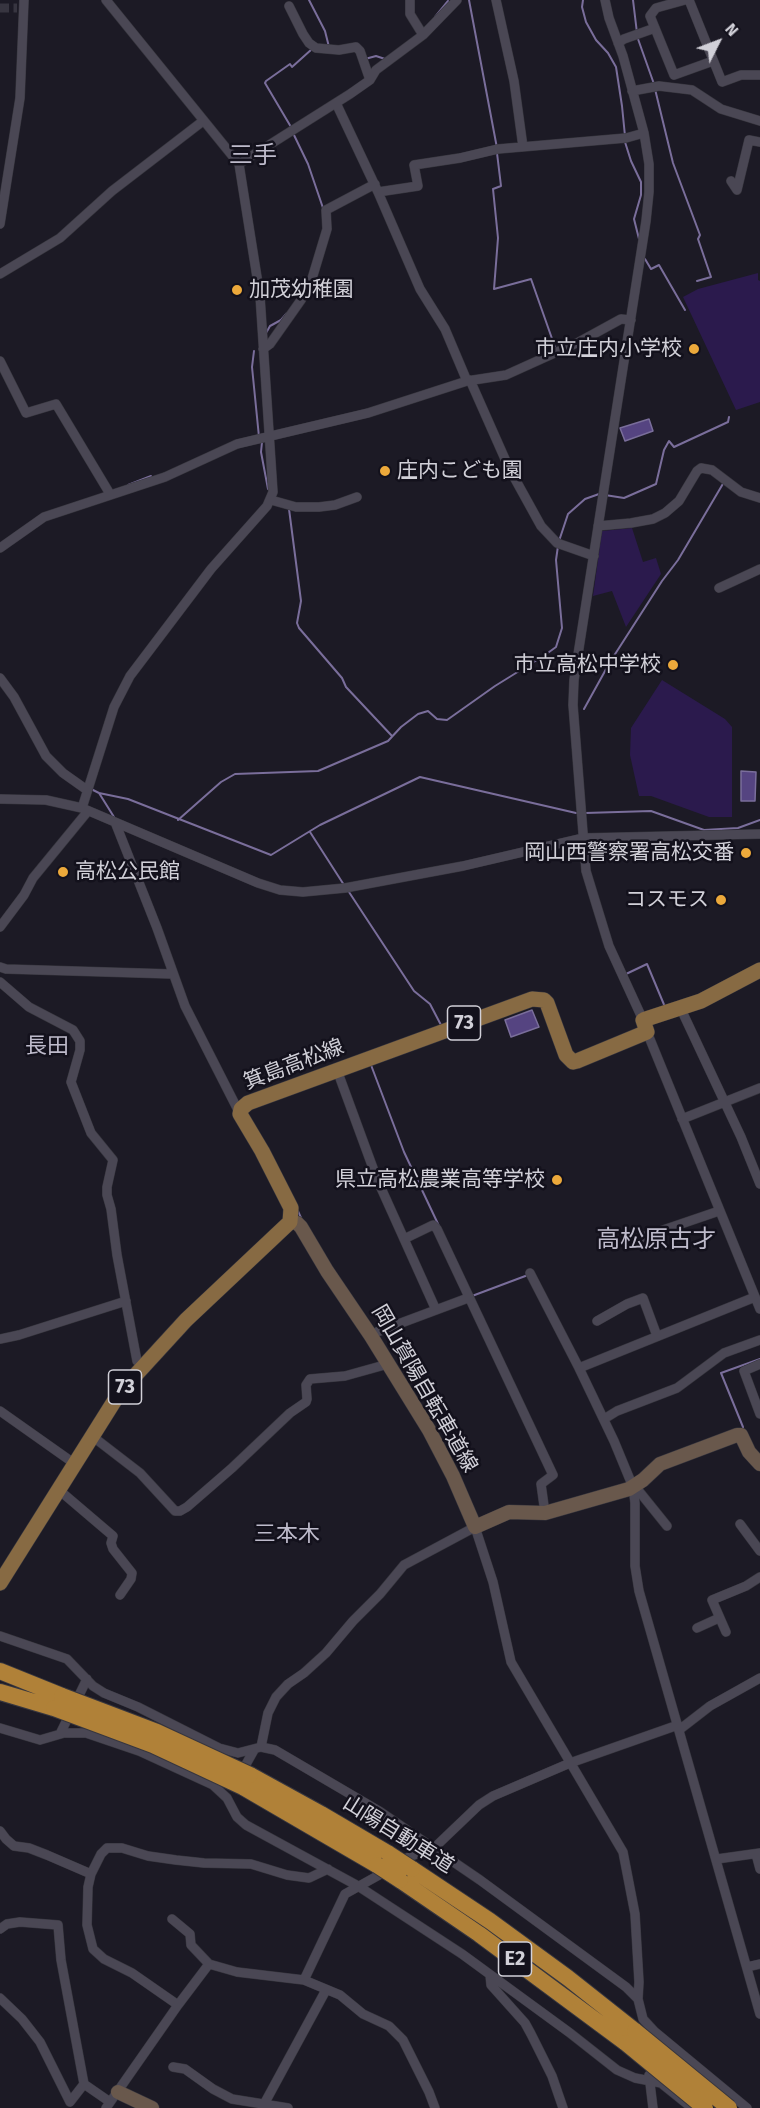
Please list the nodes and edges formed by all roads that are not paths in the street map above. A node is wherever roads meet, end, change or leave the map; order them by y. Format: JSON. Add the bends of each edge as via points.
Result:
{"nodes":[{"id":1,"x":106,"y":0,"type":"edge"},
{"id":2,"x":410,"y":0,"type":"edge"},
{"id":3,"x":457,"y":0,"type":"edge"},
{"id":4,"x":496,"y":0,"type":"edge"},
{"id":5,"x":605,"y":0,"type":"edge"},
{"id":6,"x":685,"y":0,"type":"edge"},
{"id":7,"x":689,"y":0,"type":"edge"},
{"id":8,"x":22,"y":5,"type":"edge"},
{"id":9,"x":289,"y":6,"type":"dead end"},
{"id":10,"x":655,"y":28,"type":"junction"},
{"id":11,"x":422,"y":33,"type":"junction"},
{"id":12,"x":618,"y":43,"type":"junction"},
{"id":13,"x":713,"y":61,"type":"junction"},
{"id":14,"x":760,"y":75,"type":"edge"},
{"id":15,"x":370,"y":80,"type":"junction"},
{"id":16,"x":632,"y":91,"type":"junction"},
{"id":17,"x":336,"y":103,"type":"junction"},
{"id":18,"x":203,"y":121,"type":"junction"},
{"id":19,"x":760,"y":121,"type":"edge"},
{"id":20,"x":644,"y":133,"type":"junction"},
{"id":21,"x":760,"y":142,"type":"edge"},
{"id":22,"x":523,"y":147,"type":"junction"},
{"id":23,"x":239,"y":164,"type":"junction"},
{"id":24,"x":731,"y":181,"type":"dead end"},
{"id":25,"x":377,"y":188,"type":"junction"},
{"id":26,"x":0,"y":224,"type":"edge"},
{"id":27,"x":0,"y":274,"type":"edge"},
{"id":28,"x":631,"y":320,"type":"junction"},
{"id":29,"x":263,"y":349,"type":"junction"},
{"id":30,"x":0,"y":361,"type":"edge"},
{"id":31,"x":470,"y":382,"type":"junction"},
{"id":32,"x":262,"y":437,"type":"junction"},
{"id":33,"x":109,"y":492,"type":"junction"},
{"id":34,"x":272,"y":495,"type":"junction"},
{"id":35,"x":357,"y":497,"type":"dead end"},
{"id":36,"x":760,"y":498,"type":"edge"},
{"id":37,"x":598,"y":526,"type":"junction"},
{"id":38,"x":0,"y":549,"type":"edge"},
{"id":39,"x":594,"y":556,"type":"junction"},
{"id":40,"x":760,"y":569,"type":"edge"},
{"id":41,"x":719,"y":588,"type":"dead end"},
{"id":42,"x":0,"y":678,"type":"edge"},
{"id":43,"x":88,"y":787,"type":"junction"},
{"id":44,"x":0,"y":799,"type":"edge"},
{"id":45,"x":85,"y":809,"type":"junction"},
{"id":46,"x":115,"y":822,"type":"junction"},
{"id":47,"x":760,"y":834,"type":"edge"},
{"id":48,"x":583,"y":838,"type":"junction"},
{"id":49,"x":0,"y":927,"type":"edge"},
{"id":50,"x":3,"y":968,"type":"edge"},
{"id":51,"x":760,"y":970,"type":"edge"},
{"id":52,"x":172,"y":974,"type":"junction"},
{"id":53,"x":0,"y":981,"type":"edge"},
{"id":54,"x":680,"y":1007,"type":"junction"},
{"id":55,"x":645,"y":1026,"type":"junction"},
{"id":56,"x":338,"y":1070,"type":"junction"},
{"id":57,"x":760,"y":1088,"type":"edge"},
{"id":58,"x":724,"y":1102,"type":"junction"},
{"id":59,"x":242,"y":1109,"type":"junction"},
{"id":60,"x":682,"y":1119,"type":"junction"},
{"id":61,"x":760,"y":1184,"type":"edge"},
{"id":62,"x":719,"y":1211,"type":"junction"},
{"id":63,"x":290,"y":1222,"type":"junction"},
{"id":64,"x":404,"y":1239,"type":"junction"},
{"id":65,"x":628,"y":1242,"type":"dead end"},
{"id":66,"x":530,"y":1275,"type":"dead end"},
{"id":67,"x":755,"y":1297,"type":"junction"},
{"id":68,"x":468,"y":1298,"type":"junction"},
{"id":69,"x":126,"y":1301,"type":"junction"},
{"id":70,"x":760,"y":1309,"type":"edge"},
{"id":71,"x":436,"y":1310,"type":"junction"},
{"id":72,"x":597,"y":1321,"type":"dead end"},
{"id":73,"x":373,"y":1334,"type":"junction"},
{"id":74,"x":657,"y":1336,"type":"junction"},
{"id":75,"x":0,"y":1338,"type":"edge"},
{"id":76,"x":760,"y":1340,"type":"edge"},
{"id":77,"x":388,"y":1364,"type":"junction"},
{"id":78,"x":760,"y":1364,"type":"edge"},
{"id":79,"x":143,"y":1367,"type":"junction"},
{"id":80,"x":581,"y":1368,"type":"junction"},
{"id":81,"x":0,"y":1411,"type":"edge"},
{"id":82,"x":760,"y":1414,"type":"edge"},
{"id":83,"x":606,"y":1418,"type":"junction"},
{"id":84,"x":92,"y":1436,"type":"junction"},
{"id":85,"x":760,"y":1463,"type":"edge"},
{"id":86,"x":75,"y":1464,"type":"junction"},
{"id":87,"x":635,"y":1487,"type":"junction"},
{"id":88,"x":59,"y":1490,"type":"junction"},
{"id":89,"x":545,"y":1513,"type":"junction"},
{"id":90,"x":740,"y":1524,"type":"dead end"},
{"id":91,"x":477,"y":1526,"type":"junction"},
{"id":92,"x":667,"y":1526,"type":"dead end"},
{"id":93,"x":760,"y":1551,"type":"edge"},
{"id":94,"x":760,"y":1577,"type":"edge"},
{"id":95,"x":0,"y":1583,"type":"edge"},
{"id":96,"x":120,"y":1595,"type":"dead end"},
{"id":97,"x":719,"y":1618,"type":"junction"},
{"id":98,"x":698,"y":1628,"type":"dead end"},
{"id":99,"x":726,"y":1632,"type":"dead end"},
{"id":100,"x":0,"y":1636,"type":"edge"},
{"id":101,"x":0,"y":1671,"type":"edge"},
{"id":102,"x":0,"y":1677,"type":"edge"},
{"id":103,"x":760,"y":1678,"type":"edge"},
{"id":104,"x":87,"y":1679,"type":"junction"},
{"id":105,"x":0,"y":1692,"type":"edge"},
{"id":106,"x":0,"y":1697,"type":"edge"},
{"id":107,"x":56,"y":1705,"type":"junction"},
{"id":108,"x":679,"y":1727,"type":"junction"},
{"id":109,"x":0,"y":1728,"type":"edge"},
{"id":110,"x":60,"y":1734,"type":"junction"},
{"id":111,"x":257,"y":1749,"type":"junction"},
{"id":112,"x":571,"y":1762,"type":"junction"},
{"id":113,"x":246,"y":1781,"type":"junction"},
{"id":114,"x":227,"y":1798,"type":"junction"},
{"id":115,"x":0,"y":1831,"type":"edge"},
{"id":116,"x":434,"y":1848,"type":"junction"},
{"id":117,"x":758,"y":1854,"type":"edge"},
{"id":118,"x":717,"y":1859,"type":"junction"},
{"id":119,"x":328,"y":1869,"type":"junction"},
{"id":120,"x":760,"y":1869,"type":"edge"},
{"id":121,"x":91,"y":1874,"type":"junction"},
{"id":122,"x":358,"y":1886,"type":"junction"},
{"id":123,"x":172,"y":1919,"type":"dead end"},
{"id":124,"x":0,"y":1929,"type":"edge"},
{"id":125,"x":760,"y":1964,"type":"edge"},
{"id":126,"x":208,"y":1965,"type":"junction"},
{"id":127,"x":747,"y":1967,"type":"junction"},
{"id":128,"x":490,"y":1975,"type":"junction"},
{"id":129,"x":304,"y":1980,"type":"junction"},
{"id":130,"x":326,"y":1990,"type":"junction"},
{"id":131,"x":0,"y":1998,"type":"edge"},
{"id":132,"x":638,"y":1999,"type":"junction"},
{"id":133,"x":178,"y":2005,"type":"junction"},
{"id":134,"x":760,"y":2014,"type":"edge"},
{"id":135,"x":635,"y":2031,"type":"junction"},
{"id":136,"x":172,"y":2067,"type":"dead end"},
{"id":137,"x":650,"y":2080,"type":"junction"},
{"id":138,"x":84,"y":2084,"type":"junction"},
{"id":139,"x":112,"y":2100,"type":"edge"},
{"id":140,"x":263,"y":2106,"type":"edge"},
{"id":141,"x":152,"y":2108,"type":"edge"},
{"id":142,"x":288,"y":2108,"type":"edge"},
{"id":143,"x":435,"y":2108,"type":"edge"},
{"id":144,"x":563,"y":2108,"type":"edge"},
{"id":145,"x":653,"y":2108,"type":"edge"},
{"id":146,"x":692,"y":2108,"type":"edge"},
{"id":147,"x":705,"y":2108,"type":"edge"},
{"id":148,"x":729,"y":2108,"type":"edge"},
{"id":149,"x":747,"y":2108,"type":"edge"}],
"edges":[{"from":1,"to":18,"type":"street"},
{"from":2,"to":11,"type":"street","via":[[410,14]]},
{"from":3,"to":11,"type":"street"},
{"from":4,"to":22,"type":"street","via":[[514,81]]},
{"from":5,"to":12,"type":"street"},
{"from":6,"to":10,"type":"street","via":[[656,8],[650,16]]},
{"from":7,"to":13,"type":"street"},
{"from":8,"to":26,"type":"street","via":[[20,98]]},
{"from":9,"to":15,"type":"street","via":[[309,43],[316,48],[356,47]]},
{"from":10,"to":12,"type":"street"},
{"from":10,"to":13,"type":"street","via":[[674,75]]},
{"from":11,"to":15,"type":"street","via":[[376,70]]},
{"from":12,"to":16,"type":"street"},
{"from":13,"to":14,"type":"street","via":[[722,82],[741,75]]},
{"from":15,"to":17,"type":"street"},
{"from":16,"to":19,"type":"street","via":[[655,87],[692,90],[720,109]]},
{"from":16,"to":20,"type":"street"},
{"from":17,"to":23,"type":"street"},
{"from":17,"to":25,"type":"street"},
{"from":18,"to":23,"type":"street"},
{"from":18,"to":27,"type":"street","via":[[112,191],[60,238]]},
{"from":20,"to":22,"type":"street"},
{"from":20,"to":28,"type":"street","via":[[649,192]]},
{"from":21,"to":24,"type":"street","via":[[748,140],[737,189]]},
{"from":22,"to":25,"type":"street","via":[[414,165],[418,186]]},
{"from":23,"to":29,"type":"street","via":[[260,296]]},
{"from":25,"to":29,"type":"street","via":[[326,210],[327,229],[311,282],[279,332]]},
{"from":25,"to":31,"type":"street","via":[[420,289],[445,329]]},
{"from":28,"to":31,"type":"street","via":[[621,319],[506,375]]},
{"from":28,"to":37,"type":"street"},
{"from":29,"to":32,"type":"street"},
{"from":30,"to":33,"type":"street","via":[[26,413],[56,404]]},
{"from":31,"to":32,"type":"street","via":[[368,413]]},
{"from":31,"to":39,"type":"street","via":[[509,468],[545,532],[558,544]]},
{"from":32,"to":33,"type":"street","via":[[154,480]]},
{"from":32,"to":34,"type":"street"},
{"from":33,"to":38,"type":"street","via":[[44,517]]},
{"from":34,"to":35,"type":"street","via":[[296,507],[335,505]]},
{"from":34,"to":43,"type":"street","via":[[130,676],[114,707]]},
{"from":36,"to":37,"type":"street","via":[[741,492],[712,470],[701,468],[679,501],[664,513],[653,519]]},
{"from":37,"to":39,"type":"street"},
{"from":39,"to":48,"type":"street","via":[[573,705]]},
{"from":40,"to":41,"type":"street"},
{"from":42,"to":43,"type":"street","via":[[46,756]]},
{"from":43,"to":45,"type":"street"},
{"from":44,"to":45,"type":"street","via":[[46,800]]},
{"from":45,"to":46,"type":"street"},
{"from":45,"to":49,"type":"street"},
{"from":46,"to":48,"type":"street","via":[[265,886],[303,892],[346,888],[523,854]]},
{"from":46,"to":52,"type":"street"},
{"from":47,"to":48,"type":"street"},
{"from":48,"to":55,"type":"street","via":[[586,871],[599,916]]},
{"from":50,"to":52,"type":"street"},
{"from":50,"to":53,"type":"street"},
{"from":51,"to":54,"type":"main road","name":"箕島高松線","number":"73","via":[[701,1001]]},
{"from":52,"to":59,"type":"street","via":[[185,1006]]},
{"from":53,"to":69,"type":"street","via":[[29,1007],[78,1037],[80,1050],[71,1082],[91,1133],[113,1160],[106,1186]]},
{"from":54,"to":55,"type":"main road","name":"箕島高松線","number":"73"},
{"from":54,"to":58,"type":"street"},
{"from":55,"to":56,"type":"main road","name":"箕島高松線","number":"73","via":[[573,1062],[566,1055],[548,1003],[532,999]]},
{"from":55,"to":60,"type":"street"},
{"from":56,"to":59,"type":"main road","name":"箕島高松線","number":"73"},
{"from":56,"to":64,"type":"street","via":[[377,1179]]},
{"from":57,"to":58,"type":"street"},
{"from":58,"to":60,"type":"street"},
{"from":58,"to":61,"type":"street"},
{"from":59,"to":63,"type":"main road","name":"箕島高松線","via":[[291,1208]]},
{"from":60,"to":62,"type":"street"},
{"from":62,"to":65,"type":"street"},
{"from":62,"to":67,"type":"street"},
{"from":63,"to":73,"type":"main road","name":"岡山賀陽自転車道線","via":[[302,1227],[327,1271]]},
{"from":63,"to":79,"type":"main road","number":"73","via":[[186,1320]]},
{"from":64,"to":68,"type":"street","via":[[433,1225]]},
{"from":64,"to":71,"type":"street"},
{"from":66,"to":80,"type":"street"},
{"from":67,"to":70,"type":"street"},
{"from":67,"to":74,"type":"street"},
{"from":68,"to":71,"type":"street"},
{"from":68,"to":89,"type":"street","via":[[553,1475],[541,1484]]},
{"from":69,"to":75,"type":"street"},
{"from":69,"to":79,"type":"street","via":[[137,1361]]},
{"from":71,"to":73,"type":"street"},
{"from":72,"to":74,"type":"street","via":[[643,1298]]},
{"from":73,"to":77,"type":"main road","name":"岡山賀陽自転車道線"},
{"from":74,"to":80,"type":"street"},
{"from":76,"to":83,"type":"street","via":[[724,1353],[677,1388]]},
{"from":77,"to":84,"type":"street","via":[[345,1376],[310,1380],[306,1384],[306,1402],[180,1511],[175,1511],[140,1473]]},
{"from":77,"to":91,"type":"main road","name":"岡山賀陽自転車道線","via":[[442,1453]]},
{"from":78,"to":82,"type":"street","via":[[744,1371]]},
{"from":79,"to":84,"type":"main road","number":"73","via":[[120,1392]]},
{"from":80,"to":83,"type":"street"},
{"from":81,"to":86,"type":"street"},
{"from":83,"to":87,"type":"street"},
{"from":84,"to":86,"type":"main road","number":"73"},
{"from":85,"to":87,"type":"main road","via":[[741,1435],[737,1435],[660,1464]]},
{"from":86,"to":88,"type":"main road","number":"73"},
{"from":87,"to":89,"type":"main road"},
{"from":87,"to":92,"type":"street"},
{"from":87,"to":108,"type":"street","via":[[635,1566],[639,1591]]},
{"from":88,"to":95,"type":"main road","number":"73"},
{"from":88,"to":96,"type":"street","via":[[113,1536],[112,1546],[132,1573]]},
{"from":89,"to":91,"type":"main road","via":[[509,1512]]},
{"from":90,"to":93,"type":"street"},
{"from":91,"to":111,"type":"street","via":[[413,1558],[398,1571],[326,1653],[276,1697]]},
{"from":91,"to":112,"type":"street","via":[[511,1662]]},
{"from":94,"to":97,"type":"street","via":[[712,1600]]},
{"from":97,"to":98,"type":"street"},
{"from":97,"to":99,"type":"street"},
{"from":100,"to":104,"type":"street","via":[[67,1659]]},
{"from":101,"to":107,"type":"highway"},
{"from":102,"to":107,"type":"highway","name":"山陽自動車道","number":"E2"},
{"from":103,"to":108,"type":"street"},
{"from":104,"to":110,"type":"street"},
{"from":104,"to":111,"type":"street","via":[[104,1693],[219,1748],[238,1753]]},
{"from":105,"to":107,"type":"highway","name":"山陽自動車道","number":"E2"},
{"from":106,"to":107,"type":"highway"},
{"from":107,"to":113,"type":"highway","name":"山陽自動車道","number":"E2","bridge":true},
{"from":107,"to":113,"type":"highway","name":"山陽自動車道","number":"E2","bridge":true,"via":[[157,1732]]},
{"from":108,"to":112,"type":"street"},
{"from":108,"to":118,"type":"street"},
{"from":109,"to":110,"type":"street","via":[[40,1740]]},
{"from":110,"to":114,"type":"street","via":[[86,1733],[139,1751],[213,1785]]},
{"from":111,"to":114,"type":"street"},
{"from":111,"to":116,"type":"street","via":[[275,1750]]},
{"from":112,"to":116,"type":"street","via":[[493,1796]]},
{"from":112,"to":132,"type":"street","via":[[623,1852],[635,1914]]},
{"from":113,"to":135,"type":"highway","name":"山陽自動車道","number":"E2","bridge":true,"via":[[406,1874],[480,1934]]},
{"from":114,"to":119,"type":"street","via":[[237,1818],[246,1825]]},
{"from":115,"to":121,"type":"street","via":[[14,1846],[29,1848]]},
{"from":116,"to":122,"type":"street","via":[[411,1856]]},
{"from":116,"to":132,"type":"street"},
{"from":117,"to":118,"type":"street"},
{"from":117,"to":120,"type":"street"},
{"from":118,"to":127,"type":"street"},
{"from":119,"to":121,"type":"street","via":[[309,1878],[251,1864],[176,1860],[106,1848]]},
{"from":119,"to":122,"type":"street"},
{"from":121,"to":133,"type":"street","via":[[86,1909],[93,1949]]},
{"from":122,"to":128,"type":"street"},
{"from":122,"to":129,"type":"street","via":[[345,1894]]},
{"from":123,"to":126,"type":"street","via":[[190,1934],[191,1945]]},
{"from":124,"to":138,"type":"street","via":[[20,1922],[58,1925]]},
{"from":125,"to":127,"type":"street"},
{"from":126,"to":129,"type":"street"},
{"from":126,"to":133,"type":"street"},
{"from":127,"to":134,"type":"street"},
{"from":128,"to":137,"type":"street","via":[[617,2070]]},
{"from":128,"to":144,"type":"street","via":[[491,1985],[525,2023],[552,2076]]},
{"from":129,"to":130,"type":"street"},
{"from":130,"to":140,"type":"street"},
{"from":130,"to":143,"type":"street","via":[[388,2026],[403,2040]]},
{"from":131,"to":138,"type":"street","via":[[44,2048],[70,2102]]},
{"from":132,"to":135,"type":"street"},
{"from":133,"to":139,"type":"street"},
{"from":135,"to":137,"type":"street"},
{"from":135,"to":147,"type":"highway","name":"山陽自動車道","number":"E2","bridge":true},
{"from":135,"to":148,"type":"highway","name":"山陽自動車道","number":"E2","bridge":true},
{"from":135,"to":149,"type":"street","via":[[663,2039]]},
{"from":136,"to":140,"type":"street","via":[[185,2069],[222,2095]]},
{"from":137,"to":145,"type":"street"},
{"from":137,"to":146,"type":"street"},
{"from":138,"to":139,"type":"street"},
{"from":139,"to":141,"type":"main road"},
{"from":140,"to":142,"type":"street"}]}
